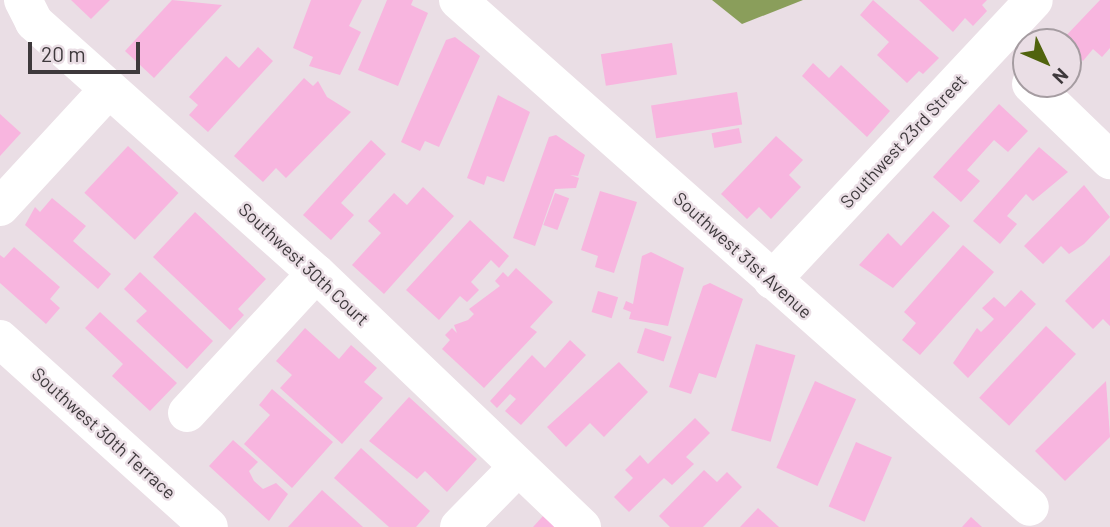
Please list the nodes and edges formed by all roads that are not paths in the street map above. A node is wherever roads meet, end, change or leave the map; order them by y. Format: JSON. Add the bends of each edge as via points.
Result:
{"nodes":[{"id":1,"x":458,"y":0,"type":"edge"},
{"id":2,"x":1034,"y":0,"type":"edge"},
{"id":3,"x":23,"y":3,"type":"edge"},
{"id":4,"x":992,"y":46,"type":"junction"},
{"id":5,"x":1012,"y":65,"type":"edge"},
{"id":6,"x":108,"y":90,"type":"junction"},
{"id":7,"x":1046,"y":98,"type":"edge"},
{"id":8,"x":1110,"y":160,"type":"edge"},
{"id":9,"x":0,"y":207,"type":"edge"},
{"id":10,"x":316,"y":273,"type":"junction"},
{"id":11,"x":772,"y":281,"type":"junction"},
{"id":12,"x":0,"y":339,"type":"edge"},
{"id":13,"x":187,"y":413,"type":"dead end"},
{"id":14,"x":517,"y":468,"type":"junction"},
{"id":15,"x":1030,"y":507,"type":"dead end"},
{"id":16,"x":209,"y":527,"type":"edge"},
{"id":17,"x":459,"y":527,"type":"edge"},
{"id":18,"x":582,"y":527,"type":"edge"}],
"edges":[{"from":1,"to":11,"type":"street","name":"Southwest 31st Avenue"},
{"from":2,"to":4,"type":"street","name":"Southwest 23rd Street"},
{"from":3,"to":6,"type":"street","name":"Southwest 30th Court"},
{"from":4,"to":5,"type":"street"},
{"from":4,"to":11,"type":"street","name":"Southwest 23rd Street"},
{"from":6,"to":9,"type":"street"},
{"from":6,"to":10,"type":"street","name":"Southwest 30th Court"},
{"from":7,"to":8,"type":"street"},
{"from":10,"to":13,"type":"street"},
{"from":10,"to":14,"type":"street","name":"Southwest 30th Court"},
{"from":11,"to":15,"type":"street","name":"Southwest 31st Avenue"},
{"from":12,"to":16,"type":"street","name":"Southwest 30th Terrace"},
{"from":14,"to":17,"type":"street"},
{"from":14,"to":18,"type":"street","name":"Southwest 30th Court"}]}
